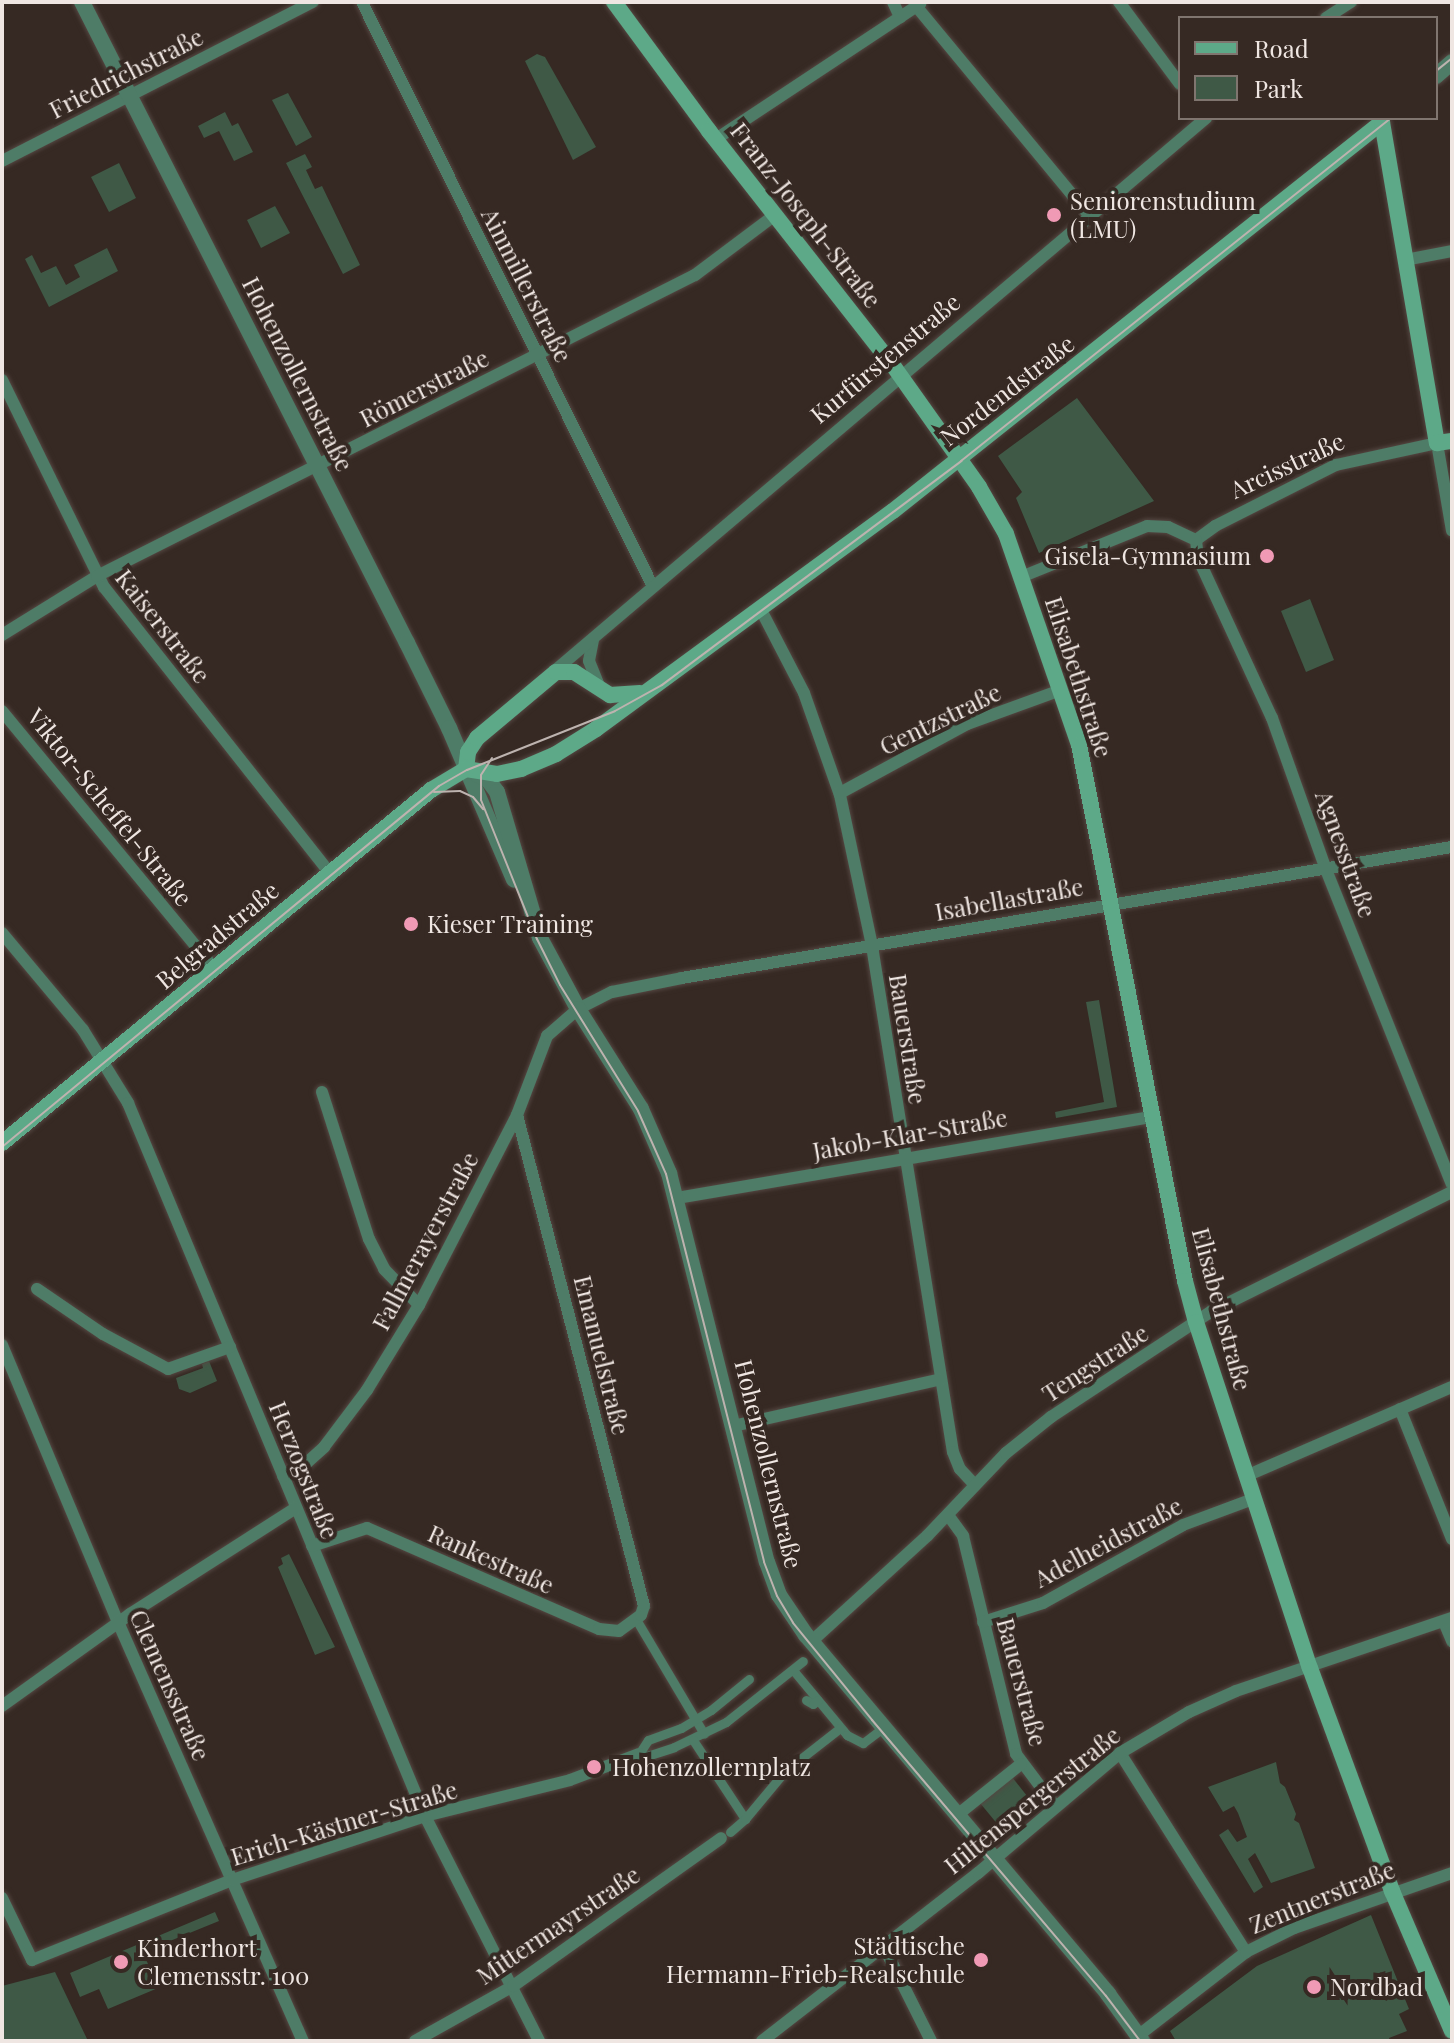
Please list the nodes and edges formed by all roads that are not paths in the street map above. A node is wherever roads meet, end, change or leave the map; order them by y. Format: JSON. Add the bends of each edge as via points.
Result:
{"nodes":[{"id":1,"x":82,"y":2,"type":"edge"},
{"id":2,"x":313,"y":2,"type":"edge"},
{"id":3,"x":362,"y":2,"type":"edge"},
{"id":4,"x":614,"y":2,"type":"edge"},
{"id":5,"x":893,"y":2,"type":"edge"},
{"id":6,"x":1119,"y":2,"type":"edge"},
{"id":7,"x":920,"y":4,"type":"edge"},
{"id":8,"x":900,"y":17,"type":"junction"},
{"id":9,"x":1178,"y":81,"type":"edge"},
{"id":10,"x":129,"y":95,"type":"junction"},
{"id":11,"x":1204,"y":120,"type":"edge"},
{"id":12,"x":1382,"y":120,"type":"edge"},
{"id":13,"x":1383,"y":120,"type":"edge"},
{"id":14,"x":716,"y":139,"type":"junction"},
{"id":15,"x":2,"y":161,"type":"edge"},
{"id":16,"x":775,"y":215,"type":"junction"},
{"id":17,"x":1090,"y":216,"type":"junction"},
{"id":18,"x":1452,"y":251,"type":"edge"},
{"id":19,"x":1405,"y":260,"type":"junction"},
{"id":20,"x":538,"y":355,"type":"junction"},
{"id":21,"x":900,"y":376,"type":"junction"},
{"id":22,"x":2,"y":380,"type":"edge"},
{"id":23,"x":1444,"y":442,"type":"edge"},
{"id":24,"x":959,"y":459,"type":"junction"},
{"id":25,"x":318,"y":466,"type":"junction"},
{"id":26,"x":1452,"y":531,"type":"edge"},
{"id":27,"x":1196,"y":540,"type":"junction"},
{"id":28,"x":97,"y":576,"type":"junction"},
{"id":29,"x":1021,"y":577,"type":"junction"},
{"id":30,"x":653,"y":587,"type":"junction"},
{"id":31,"x":761,"y":610,"type":"junction"},
{"id":32,"x":2,"y":635,"type":"edge"},
{"id":33,"x":595,"y":637,"type":"junction"},
{"id":34,"x":550,"y":675,"type":"junction"},
{"id":35,"x":649,"y":690,"type":"junction"},
{"id":36,"x":1061,"y":690,"type":"junction"},
{"id":37,"x":603,"y":691,"type":"junction"},
{"id":38,"x":2,"y":711,"type":"edge"},
{"id":39,"x":596,"y":729,"type":"junction"},
{"id":40,"x":466,"y":769,"type":"junction"},
{"id":41,"x":506,"y":773,"type":"junction"},
{"id":42,"x":840,"y":793,"type":"junction"},
{"id":43,"x":499,"y":797,"type":"junction"},
{"id":44,"x":1452,"y":847,"type":"edge"},
{"id":45,"x":1325,"y":867,"type":"junction"},
{"id":46,"x":330,"y":873,"type":"junction"},
{"id":47,"x":1111,"y":904,"type":"junction"},
{"id":48,"x":530,"y":914,"type":"junction"},
{"id":49,"x":2,"y":933,"type":"edge"},
{"id":50,"x":872,"y":946,"type":"junction"},
{"id":51,"x":214,"y":968,"type":"junction"},
{"id":52,"x":578,"y":1009,"type":"junction"},
{"id":53,"x":104,"y":1059,"type":"junction"},
{"id":54,"x":322,"y":1092,"type":"dead end"},
{"id":55,"x":517,"y":1115,"type":"junction"},
{"id":56,"x":1152,"y":1117,"type":"junction"},
{"id":57,"x":2,"y":1143,"type":"edge"},
{"id":58,"x":904,"y":1157,"type":"junction"},
{"id":59,"x":1452,"y":1184,"type":"edge"},
{"id":60,"x":1452,"y":1192,"type":"edge"},
{"id":61,"x":677,"y":1198,"type":"junction"},
{"id":62,"x":37,"y":1289,"type":"dead end"},
{"id":63,"x":419,"y":1305,"type":"junction"},
{"id":64,"x":1196,"y":1322,"type":"junction"},
{"id":65,"x":2,"y":1345,"type":"edge"},
{"id":66,"x":230,"y":1347,"type":"junction"},
{"id":67,"x":941,"y":1379,"type":"junction"},
{"id":68,"x":1452,"y":1387,"type":"edge"},
{"id":69,"x":1400,"y":1409,"type":"junction"},
{"id":70,"x":733,"y":1426,"type":"junction"},
{"id":71,"x":283,"y":1476,"type":"junction"},
{"id":72,"x":1246,"y":1476,"type":"junction"},
{"id":73,"x":974,"y":1484,"type":"junction"},
{"id":74,"x":1253,"y":1499,"type":"junction"},
{"id":75,"x":296,"y":1508,"type":"junction"},
{"id":76,"x":948,"y":1515,"type":"junction"},
{"id":77,"x":1452,"y":1539,"type":"edge"},
{"id":78,"x":312,"y":1546,"type":"junction"},
{"id":79,"x":1448,"y":1620,"type":"edge"},
{"id":80,"x":637,"y":1621,"type":"junction"},
{"id":81,"x":118,"y":1622,"type":"junction"},
{"id":82,"x":983,"y":1622,"type":"junction"},
{"id":83,"x":812,"y":1641,"type":"junction"},
{"id":84,"x":1452,"y":1641,"type":"edge"},
{"id":85,"x":803,"y":1661,"type":"dead end"},
{"id":86,"x":1310,"y":1668,"type":"junction"},
{"id":87,"x":793,"y":1670,"type":"junction"},
{"id":88,"x":756,"y":1702,"type":"junction"},
{"id":89,"x":2,"y":1706,"type":"edge"},
{"id":90,"x":696,"y":1719,"type":"junction"},
{"id":91,"x":840,"y":1728,"type":"junction"},
{"id":92,"x":883,"y":1728,"type":"junction"},
{"id":93,"x":704,"y":1734,"type":"junction"},
{"id":94,"x":693,"y":1740,"type":"junction"},
{"id":95,"x":1120,"y":1753,"type":"junction"},
{"id":96,"x":639,"y":1754,"type":"junction"},
{"id":97,"x":1021,"y":1764,"type":"junction"},
{"id":98,"x":1055,"y":1806,"type":"junction"},
{"id":99,"x":425,"y":1816,"type":"junction"},
{"id":100,"x":956,"y":1816,"type":"junction"},
{"id":101,"x":745,"y":1819,"type":"junction"},
{"id":102,"x":725,"y":1835,"type":"joint"},
{"id":103,"x":993,"y":1859,"type":"junction"},
{"id":104,"x":1452,"y":1873,"type":"edge"},
{"id":105,"x":232,"y":1880,"type":"junction"},
{"id":106,"x":1392,"y":1891,"type":"junction"},
{"id":107,"x":2,"y":1898,"type":"edge"},
{"id":108,"x":884,"y":1947,"type":"junction"},
{"id":109,"x":1246,"y":1952,"type":"junction"},
{"id":110,"x":513,"y":1986,"type":"junction"},
{"id":111,"x":1452,"y":2031,"type":"edge"},
{"id":112,"x":1143,"y":2039,"type":"edge"},
{"id":113,"x":303,"y":2041,"type":"edge"},
{"id":114,"x":415,"y":2041,"type":"edge"},
{"id":115,"x":539,"y":2041,"type":"edge"},
{"id":116,"x":762,"y":2041,"type":"edge"},
{"id":117,"x":931,"y":2041,"type":"edge"}],
"edges":[{"from":1,"to":10,"type":"street","name":"Hohenzollernstraße"},
{"from":2,"to":10,"type":"street","name":"Friedrichstraße"},
{"from":3,"to":20,"type":"street","name":"Ainmillerstraße"},
{"from":4,"to":14,"type":"main road","name":"Franz-Joseph-Straße"},
{"from":5,"to":8,"type":"street"},
{"from":6,"to":9,"type":"street"},
{"from":7,"to":8,"type":"street"},
{"from":7,"to":17,"type":"street"},
{"from":8,"to":14,"type":"street"},
{"from":10,"to":15,"type":"street","name":"Friedrichstraße"},
{"from":10,"to":25,"type":"street","name":"Hohenzollernstraße"},
{"from":11,"to":17,"type":"street","name":"Kurfürstenstraße"},
{"from":12,"to":24,"type":"main road","name":"Nordendstraße"},
{"from":13,"to":19,"type":"main road"},
{"from":14,"to":16,"type":"main road","name":"Franz-Joseph-Straße"},
{"from":16,"to":20,"type":"street","name":"Römerstraße","via":[[711,266]]},
{"from":16,"to":21,"type":"main road","name":"Franz-Joseph-Straße"},
{"from":17,"to":21,"type":"street","name":"Kurfürstenstraße"},
{"from":18,"to":19,"type":"street"},
{"from":19,"to":23,"type":"main road"},
{"from":20,"to":25,"type":"street","name":"Römerstraße"},
{"from":20,"to":30,"type":"street","name":"Ainmillerstraße"},
{"from":21,"to":24,"type":"main road","name":"Franz-Joseph-Straße"},
{"from":21,"to":30,"type":"street","name":"Kurfürstenstraße"},
{"from":22,"to":28,"type":"street","name":"Kaiserstraße"},
{"from":23,"to":26,"type":"street"},
{"from":23,"to":27,"type":"street","name":"Arcisstraße","via":[[1336,465]]},
{"from":24,"to":29,"type":"main road","name":"Elisabethstraße","via":[[996,513]]},
{"from":24,"to":31,"type":"main road","name":"Nordendstraße"},
{"from":25,"to":28,"type":"street","name":"Römerstraße"},
{"from":25,"to":40,"type":"street","name":"Hohenzollernstraße"},
{"from":27,"to":29,"type":"street","via":[[1168,527],[1147,526]]},
{"from":27,"to":45,"type":"street","name":"Agnesstraße","via":[[1198,558],[1272,718]]},
{"from":28,"to":32,"type":"street","name":"Römerstraße"},
{"from":28,"to":46,"type":"street","name":"Kaiserstraße"},
{"from":29,"to":36,"type":"main road","name":"Elisabethstraße"},
{"from":30,"to":33,"type":"street","name":"Kurfürstenstraße"},
{"from":31,"to":35,"type":"main road","name":"Nordendstraße"},
{"from":31,"to":42,"type":"street","name":"Bauerstraße","via":[[804,693]]},
{"from":33,"to":34,"type":"street","name":"Kurfürstenstraße"},
{"from":33,"to":37,"type":"street","via":[[589,661]]},
{"from":34,"to":37,"type":"main road","via":[[572,671]]},
{"from":34,"to":40,"type":"main road","via":[[477,738]]},
{"from":35,"to":37,"type":"main road","via":[[623,697]]},
{"from":35,"to":39,"type":"main road","name":"Nordendstraße"},
{"from":36,"to":42,"type":"street","name":"Gentzstraße","via":[[967,724]]},
{"from":36,"to":47,"type":"main road","name":"Elisabethstraße","via":[[1079,745]]},
{"from":37,"to":39,"type":"main road","via":[[606,707]]},
{"from":38,"to":51,"type":"street","name":"Viktor-Scheffel-Straße"},
{"from":39,"to":41,"type":"main road","name":"Nordendstraße","via":[[556,754]]},
{"from":40,"to":41,"type":"main road"},
{"from":40,"to":43,"type":"street","name":"Hohenzollernstraße","via":[[488,780]]},
{"from":40,"to":46,"type":"main road","name":"Belgradstraße","via":[[431,790]]},
{"from":40,"to":48,"type":"street","name":"Hohenzollernstraße"},
{"from":41,"to":43,"type":"street"},
{"from":42,"to":50,"type":"street","name":"Bauerstraße"},
{"from":43,"to":48,"type":"street","name":"Hohenzollernstraße"},
{"from":44,"to":45,"type":"street","name":"Isabellastraße"},
{"from":45,"to":47,"type":"street","name":"Isabellastraße"},
{"from":45,"to":59,"type":"street","name":"Agnesstraße"},
{"from":46,"to":51,"type":"main road","name":"Belgradstraße"},
{"from":47,"to":50,"type":"street","name":"Isabellastraße"},
{"from":47,"to":56,"type":"main road","name":"Elisabethstraße"},
{"from":48,"to":52,"type":"street","name":"Hohenzollernstraße"},
{"from":49,"to":53,"type":"street","name":"Herzogstraße"},
{"from":50,"to":52,"type":"street","name":"Isabellastraße","via":[[612,992]]},
{"from":50,"to":58,"type":"street","name":"Bauerstraße"},
{"from":51,"to":53,"type":"main road","name":"Belgradstraße"},
{"from":52,"to":55,"type":"street","name":"Fallmerayerstraße","via":[[547,1036]]},
{"from":52,"to":61,"type":"street","name":"Hohenzollernstraße","via":[[641,1109]]},
{"from":53,"to":57,"type":"main road","name":"Belgradstraße"},
{"from":53,"to":66,"type":"street","name":"Herzogstraße","via":[[128,1103]]},
{"from":54,"to":63,"type":"street","via":[[369,1239],[384,1269]]},
{"from":55,"to":63,"type":"street","name":"Fallmerayerstraße"},
{"from":55,"to":80,"type":"street","name":"Emanuelstraße","via":[[644,1606]]},
{"from":56,"to":58,"type":"street","name":"Jakob-Klar-Straße"},
{"from":56,"to":64,"type":"main road","name":"Elisabethstraße"},
{"from":58,"to":61,"type":"street","name":"Jakob-Klar-Straße"},
{"from":58,"to":67,"type":"street","name":"Bauerstraße"},
{"from":60,"to":64,"type":"street","name":"Tengstraße"},
{"from":61,"to":70,"type":"street","name":"Hohenzollernstraße"},
{"from":62,"to":66,"type":"street","via":[[103,1334],[168,1369]]},
{"from":63,"to":71,"type":"street","name":"Fallmerayerstraße","via":[[367,1390],[324,1447]]},
{"from":64,"to":72,"type":"main road","name":"Elisabethstraße"},
{"from":64,"to":73,"type":"street","name":"Tengstraße","via":[[1051,1417]]},
{"from":65,"to":81,"type":"street","name":"Clemensstraße"},
{"from":66,"to":71,"type":"street","name":"Herzogstraße"},
{"from":67,"to":70,"type":"street"},
{"from":67,"to":73,"type":"street","name":"Bauerstraße","via":[[957,1464]]},
{"from":68,"to":69,"type":"street"},
{"from":69,"to":72,"type":"street"},
{"from":69,"to":77,"type":"street"},
{"from":70,"to":83,"type":"street","name":"Hohenzollernstraße","via":[[773,1579]]},
{"from":71,"to":75,"type":"street","name":"Herzogstraße"},
{"from":72,"to":74,"type":"main road","name":"Elisabethstraße"},
{"from":73,"to":76,"type":"street","name":"Tengstraße"},
{"from":74,"to":82,"type":"street","name":"Adelheidstraße","via":[[1183,1525],[1043,1603]]},
{"from":74,"to":86,"type":"main road","name":"Elisabethstraße"},
{"from":75,"to":78,"type":"street","name":"Herzogstraße"},
{"from":75,"to":81,"type":"street"},
{"from":76,"to":82,"type":"street","name":"Bauerstraße","via":[[963,1536]]},
{"from":76,"to":83,"type":"street","name":"Tengstraße"},
{"from":78,"to":80,"type":"street","name":"Rankestraße","via":[[367,1528],[599,1629],[619,1631]]},
{"from":78,"to":99,"type":"street","name":"Herzogstraße"},
{"from":79,"to":84,"type":"street"},
{"from":79,"to":86,"type":"street","name":"Hiltenspergerstraße"},
{"from":80,"to":90,"type":"street"},
{"from":81,"to":89,"type":"street"},
{"from":81,"to":105,"type":"street","name":"Clemensstraße"},
{"from":82,"to":97,"type":"street","name":"Bauerstraße"},
{"from":83,"to":92,"type":"street","name":"Hohenzollernstraße"},
{"from":85,"to":87,"type":"street"},
{"from":86,"to":95,"type":"street","name":"Hiltenspergerstraße","via":[[1201,1706]]},
{"from":86,"to":106,"type":"main road","name":"Elisabethstraße"},
{"from":87,"to":88,"type":"street"},
{"from":87,"to":91,"type":"street","via":[[811,1700]]},
{"from":88,"to":90,"type":"street","via":[[747,1683]]},
{"from":88,"to":93,"type":"street"},
{"from":90,"to":93,"type":"street"},
{"from":90,"to":96,"type":"street","via":[[648,1740]]},
{"from":91,"to":92,"type":"street","via":[[863,1743]]},
{"from":91,"to":101,"type":"street","via":[[785,1771]]},
{"from":92,"to":100,"type":"street","name":"Hohenzollernstraße"},
{"from":93,"to":94,"type":"street"},
{"from":94,"to":96,"type":"street","name":"Erich-Kästner-Straße"},
{"from":94,"to":101,"type":"street"},
{"from":95,"to":98,"type":"street","name":"Hiltenspergerstraße"},
{"from":95,"to":109,"type":"street"},
{"from":96,"to":99,"type":"street","name":"Erich-Kästner-Straße","via":[[559,1784]]},
{"from":97,"to":98,"type":"street","name":"Bauerstraße"},
{"from":97,"to":100,"type":"street","name":"Hiltenspergerstraße"},
{"from":98,"to":103,"type":"street","name":"Hiltenspergerstraße"},
{"from":99,"to":105,"type":"street","name":"Erich-Kästner-Straße"},
{"from":99,"to":110,"type":"street","name":"Herzogstraße"},
{"from":100,"to":103,"type":"street","name":"Hohenzollernstraße"},
{"from":101,"to":102,"type":"street"},
{"from":102,"to":110,"type":"street","name":"Mittermayrstraße"},
{"from":103,"to":108,"type":"street","name":"Hiltenspergerstraße"},
{"from":103,"to":112,"type":"street","name":"Hohenzollernstraße"},
{"from":104,"to":106,"type":"street","name":"Zentnerstraße"},
{"from":105,"to":107,"type":"street","name":"Erich-Kästner-Straße","via":[[32,1960]]},
{"from":105,"to":113,"type":"street","name":"Clemensstraße"},
{"from":106,"to":109,"type":"street","name":"Zentnerstraße"},
{"from":106,"to":111,"type":"main road","name":"Elisabethstraße"},
{"from":108,"to":116,"type":"street","name":"Hiltenspergerstraße"},
{"from":108,"to":117,"type":"street"},
{"from":109,"to":112,"type":"street","name":"Zentnerstraße"},
{"from":110,"to":114,"type":"street","name":"Mittermayrstraße"},
{"from":110,"to":115,"type":"street","name":"Herzogstraße"}]}
